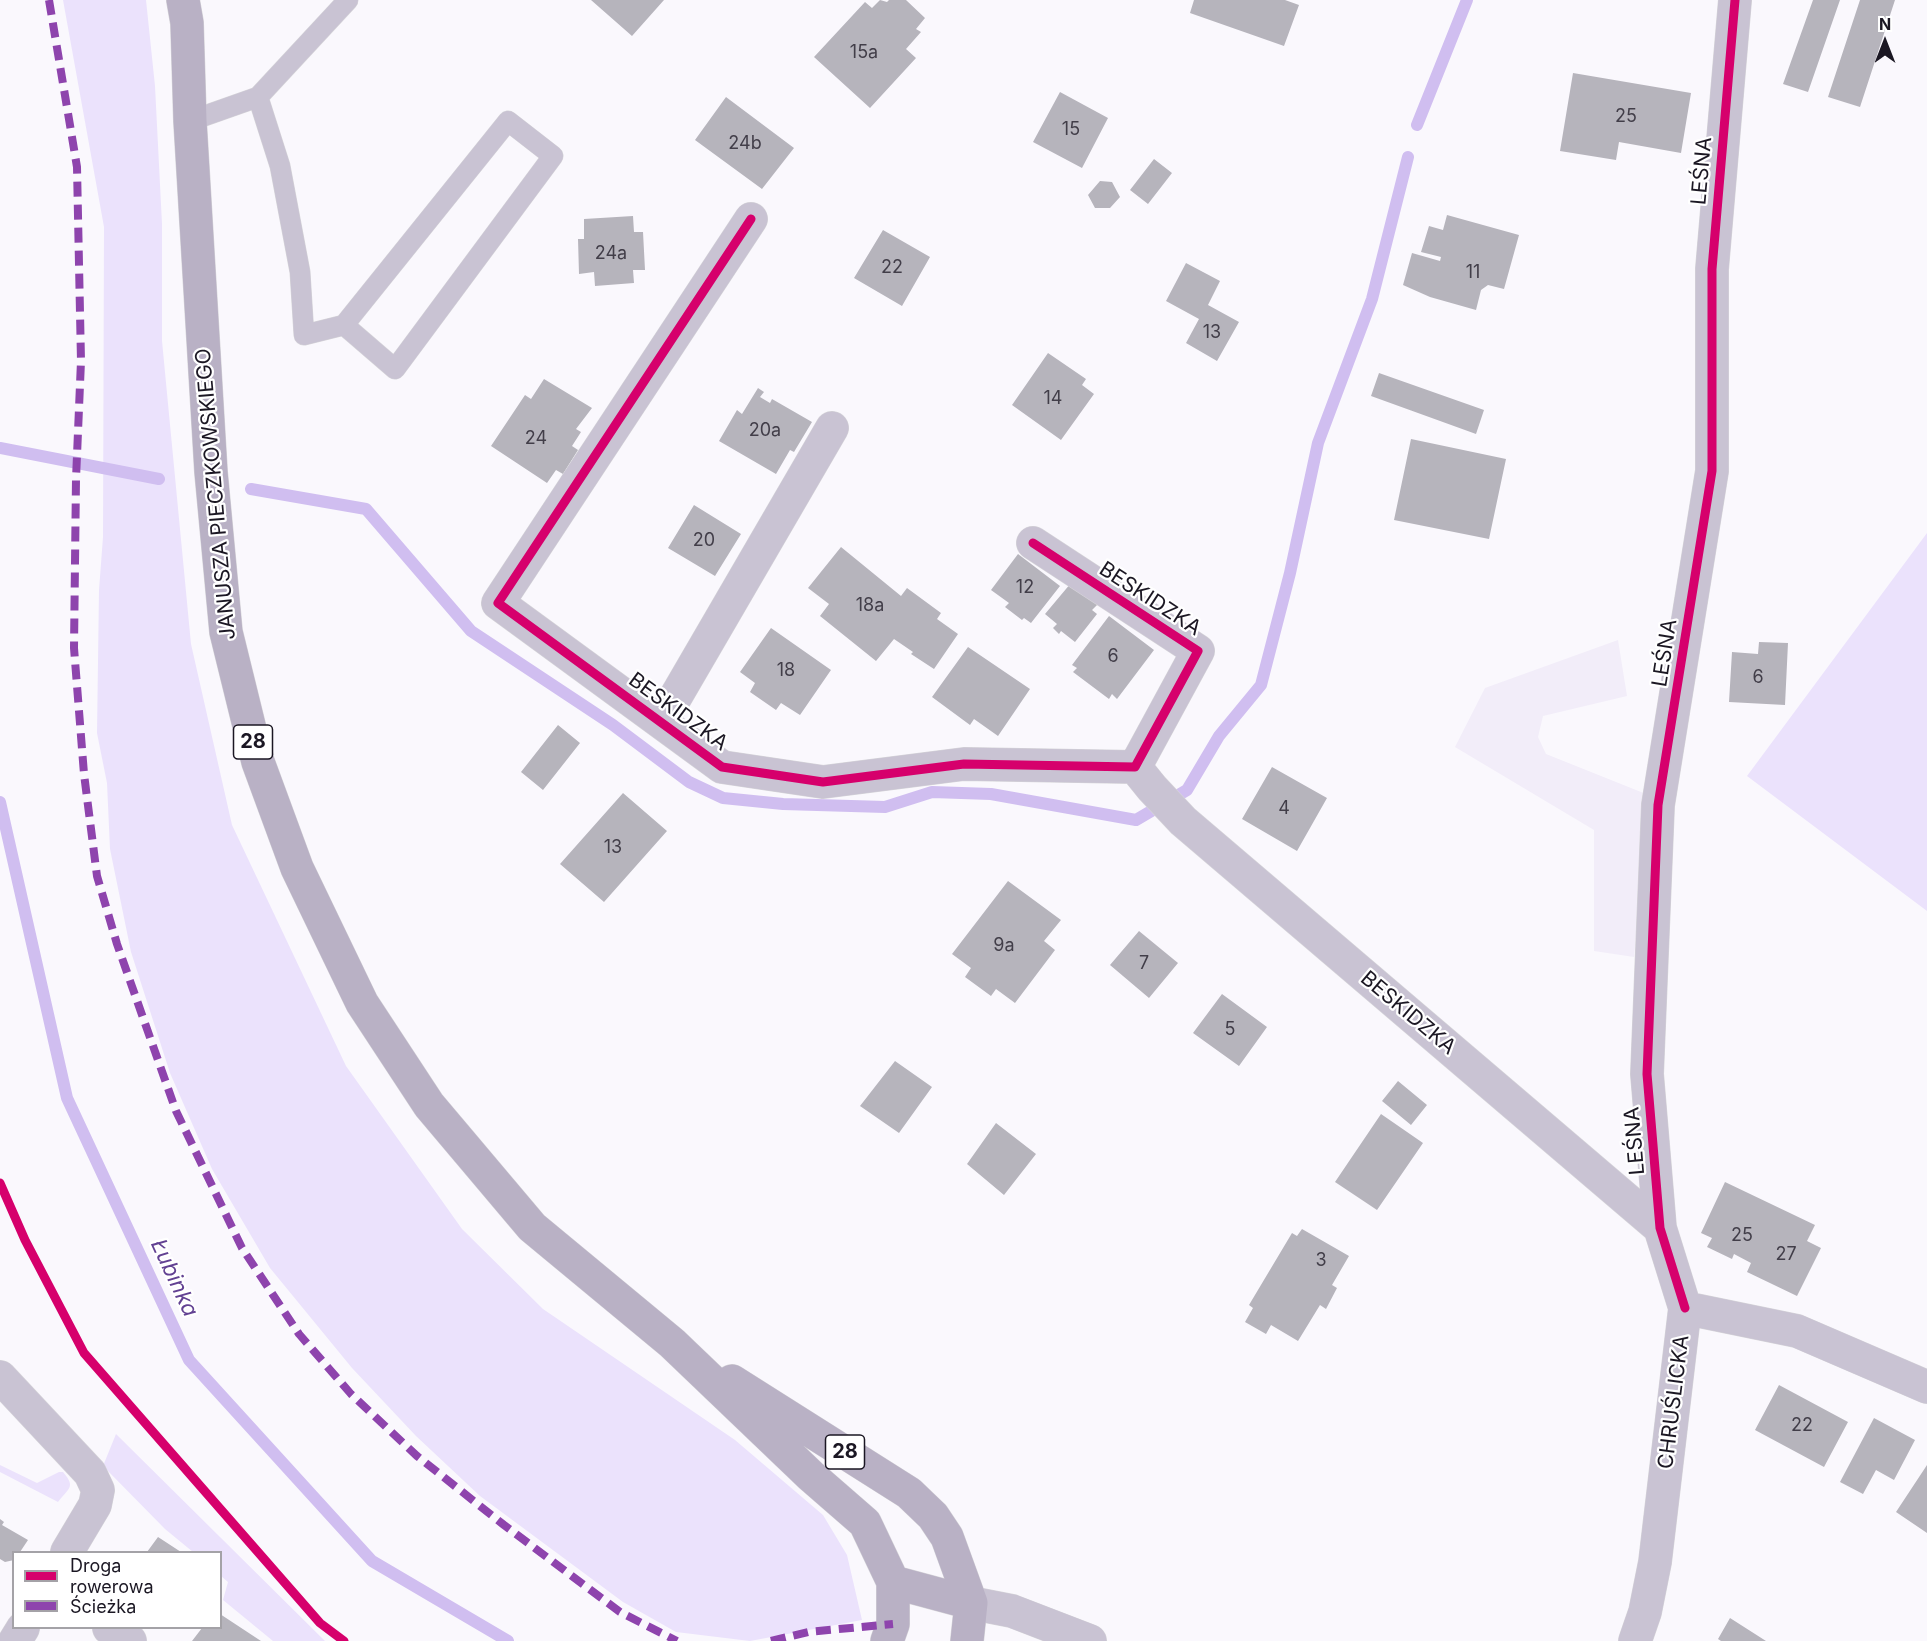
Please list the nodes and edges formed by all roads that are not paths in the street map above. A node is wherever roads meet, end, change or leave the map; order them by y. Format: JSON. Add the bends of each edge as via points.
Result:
{"nodes":[{"id":1,"x":183,"y":0,"type":"edge"},
{"id":2,"x":348,"y":0,"type":"edge"},
{"id":3,"x":1735,"y":0,"type":"edge"},
{"id":4,"x":258,"y":97,"type":"junction"},
{"id":5,"x":190,"y":121,"type":"junction"},
{"id":6,"x":751,"y":219,"type":"dead end"},
{"id":7,"x":344,"y":325,"type":"junction"},
{"id":8,"x":832,"y":428,"type":"dead end"},
{"id":9,"x":1032,"y":543,"type":"dead end"},
{"id":10,"x":661,"y":722,"type":"junction"},
{"id":11,"x":1143,"y":778,"type":"junction"},
{"id":12,"x":1660,"y":1228,"type":"junction"},
{"id":13,"x":1685,"y":1308,"type":"junction"},
{"id":14,"x":672,"y":1343,"type":"junction"},
{"id":15,"x":0,"y":1377,"type":"edge"},
{"id":16,"x":1927,"y":1388,"type":"edge"},
{"id":17,"x":68,"y":1551,"type":"edge"},
{"id":18,"x":893,"y":1582,"type":"junction"},
{"id":19,"x":971,"y":1603,"type":"junction"},
{"id":20,"x":111,"y":1629,"type":"edge"},
{"id":21,"x":130,"y":1641,"type":"edge"},
{"id":22,"x":887,"y":1641,"type":"edge"},
{"id":23,"x":967,"y":1641,"type":"edge"},
{"id":24,"x":1090,"y":1641,"type":"edge"},
{"id":25,"x":1635,"y":1641,"type":"edge"}],
"edges":[{"from":1,"to":5,"type":"main road","name":"JANUSZA PIECZKOWSKIEGO","number":"28"},
{"from":2,"to":4,"type":"lane"},
{"from":3,"to":12,"type":"street","name":"LEŚNA","via":[[1712,269],[1712,471],[1658,805],[1647,1074]]},
{"from":4,"to":5,"type":"lane"},
{"from":4,"to":7,"type":"lane","via":[[280,166],[300,272],[304,335]]},
{"from":5,"to":14,"type":"main road","name":"JANUSZA PIECZKOWSKIEGO","number":"28","via":[[211,472],[226,632],[258,762],[297,868],[362,1003],[429,1105],[532,1227]]},
{"from":6,"to":10,"type":"street","name":"BESKIDZKA","via":[[498,603]]},
{"from":7,"to":7,"type":"lane","via":[[508,121],[553,156],[394,369]]},
{"from":8,"to":10,"type":"street","name":"BESKIDZKA"},
{"from":9,"to":11,"type":"street","name":"BESKIDZKA","via":[[1198,651]]},
{"from":10,"to":11,"type":"street","name":"BESKIDZKA","via":[[722,766],[823,782],[964,764]]},
{"from":11,"to":12,"type":"street","name":"BESKIDZKA","via":[[1183,821]]},
{"from":12,"to":13,"type":"street","name":"LEŚNA"},
{"from":13,"to":16,"type":"street","name":"CHRUŚLICKA","via":[[1797,1330]]},
{"from":13,"to":25,"type":"street","name":"CHRUŚLICKA","via":[[1655,1562]]},
{"from":14,"to":18,"type":"main road","name":"JANUSZA PIECZKOWSKIEGO","number":"28","via":[[865,1523]]},
{"from":14,"to":19,"type":"main road","name":"JANUSZA PIECZKOWSKIEGO","number":"28","via":[[909,1493],[933,1516],[947,1537]]},
{"from":15,"to":17,"type":"street","via":[[90,1473],[98,1490],[95,1505]]},
{"from":18,"to":19,"type":"main road"},
{"from":18,"to":22,"type":"main road","number":"28","via":[[893,1624]]},
{"from":19,"to":23,"type":"main road","number":"28"},
{"from":19,"to":24,"type":"street","via":[[1012,1611]]},
{"from":20,"to":21,"type":"street"}]}
